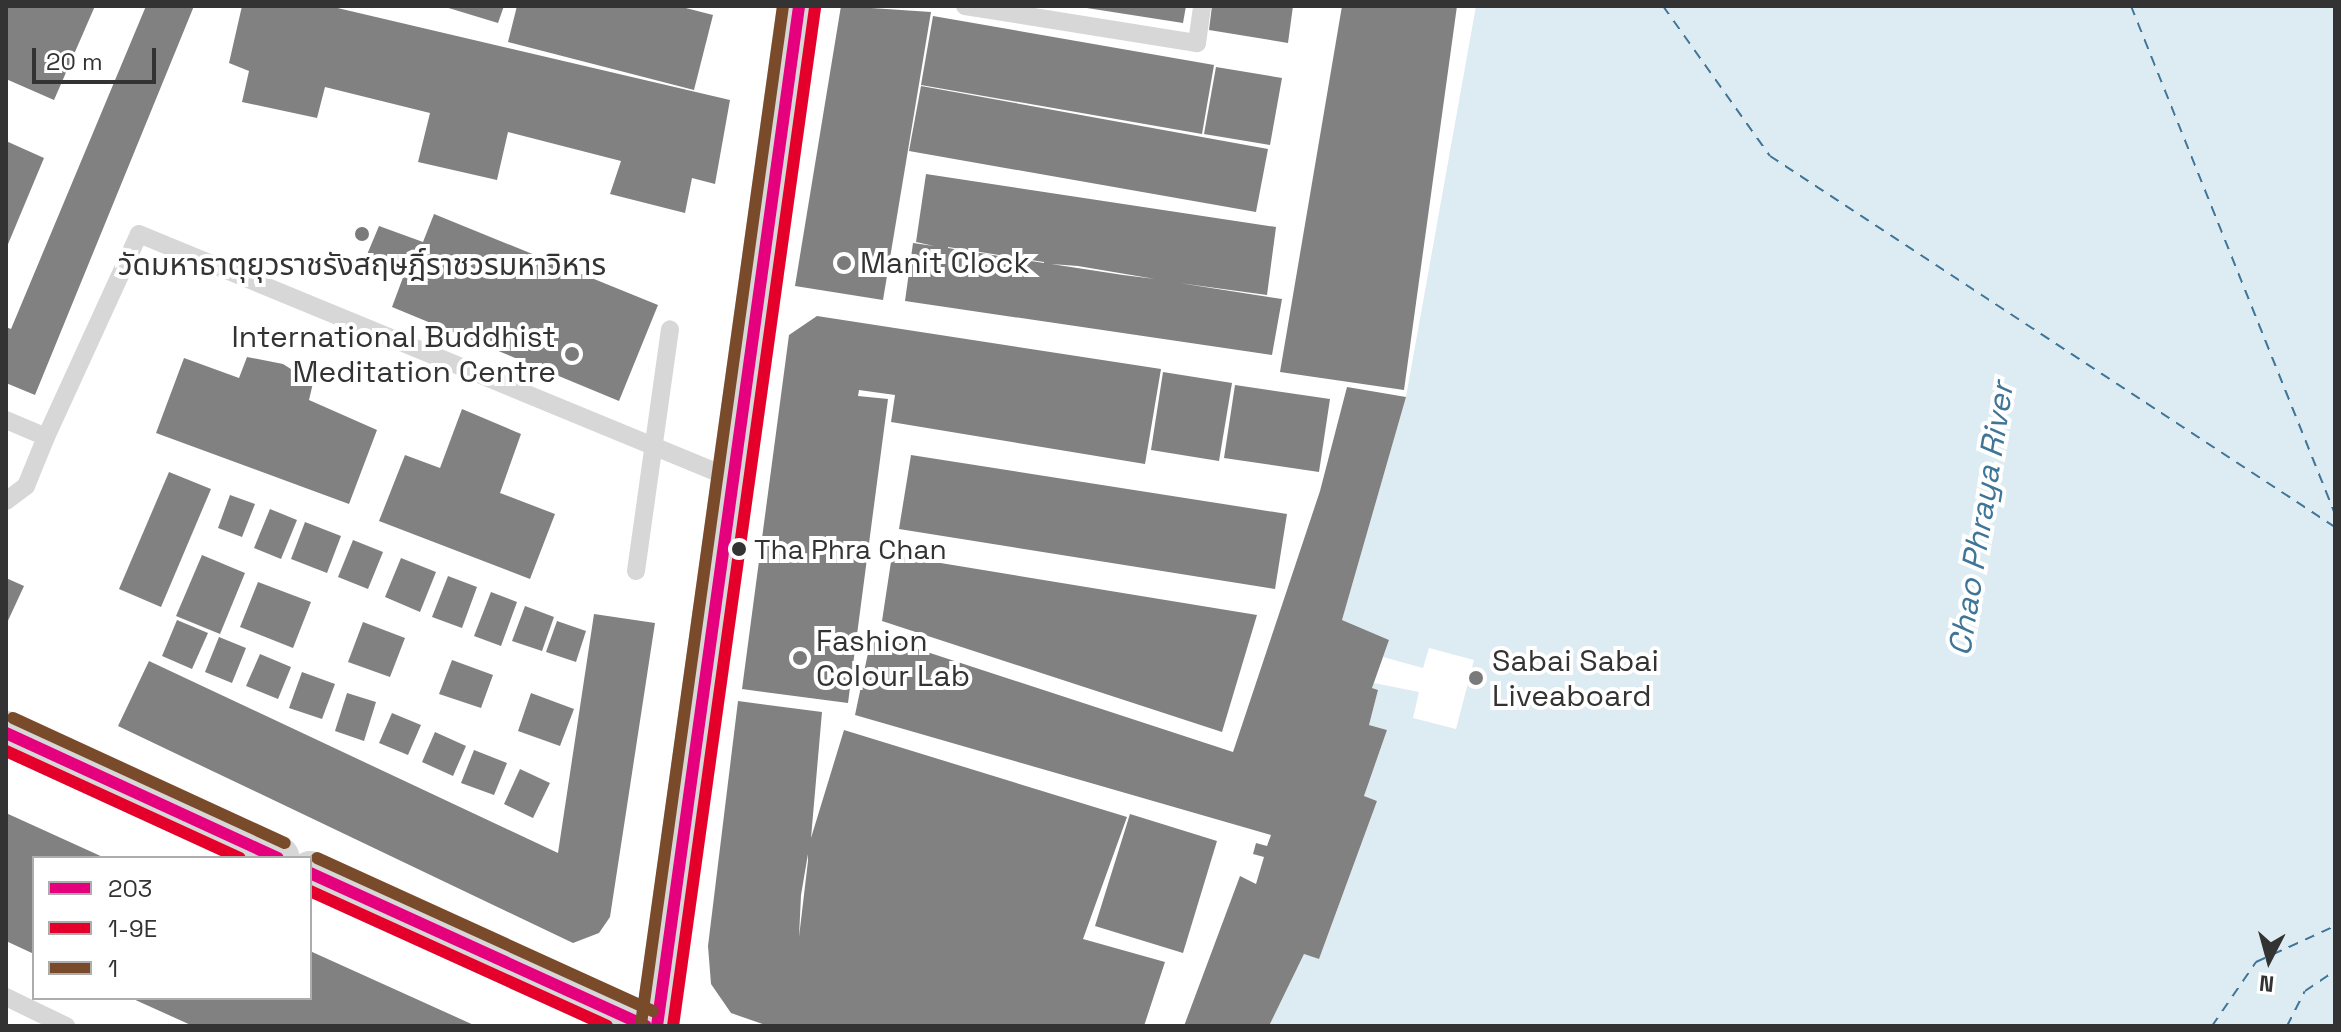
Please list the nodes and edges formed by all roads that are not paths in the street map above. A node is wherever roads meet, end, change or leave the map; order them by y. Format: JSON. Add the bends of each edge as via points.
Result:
{"nodes":[{"id":1,"x":799,"y":6,"type":"edge"},
{"id":2,"x":965,"y":6,"type":"edge"},
{"id":3,"x":1202,"y":6,"type":"edge"},
{"id":4,"x":670,"y":329,"type":"dead end"},
{"id":5,"x":6,"y":420,"type":"edge"},
{"id":6,"x":46,"y":437,"type":"junction"},
{"id":7,"x":653,"y":447,"type":"junction"},
{"id":8,"x":733,"y":479,"type":"junction"},
{"id":9,"x":6,"y":501,"type":"edge"},
{"id":10,"x":636,"y":571,"type":"dead end"},
{"id":11,"x":6,"y":733,"type":"edge"},
{"id":12,"x":274,"y":856,"type":"edge"},
{"id":13,"x":312,"y":874,"type":"edge"},
{"id":14,"x":6,"y":997,"type":"edge"},
{"id":15,"x":66,"y":1026,"type":"edge"},
{"id":16,"x":646,"y":1026,"type":"edge"},
{"id":17,"x":657,"y":1026,"type":"edge"}],
"edges":[{"from":1,"to":8,"type":"street"},
{"from":2,"to":3,"type":"lane","via":[[1197,43]]},
{"from":4,"to":7,"type":"lane"},
{"from":5,"to":6,"type":"lane"},
{"from":6,"to":7,"type":"lane","via":[[139,234]]},
{"from":6,"to":9,"type":"lane","via":[[26,486]]},
{"from":7,"to":8,"type":"lane"},
{"from":7,"to":10,"type":"lane"},
{"from":8,"to":17,"type":"street"},
{"from":11,"to":12,"type":"street"},
{"from":13,"to":16,"type":"street"},
{"from":14,"to":15,"type":"lane"}]}
